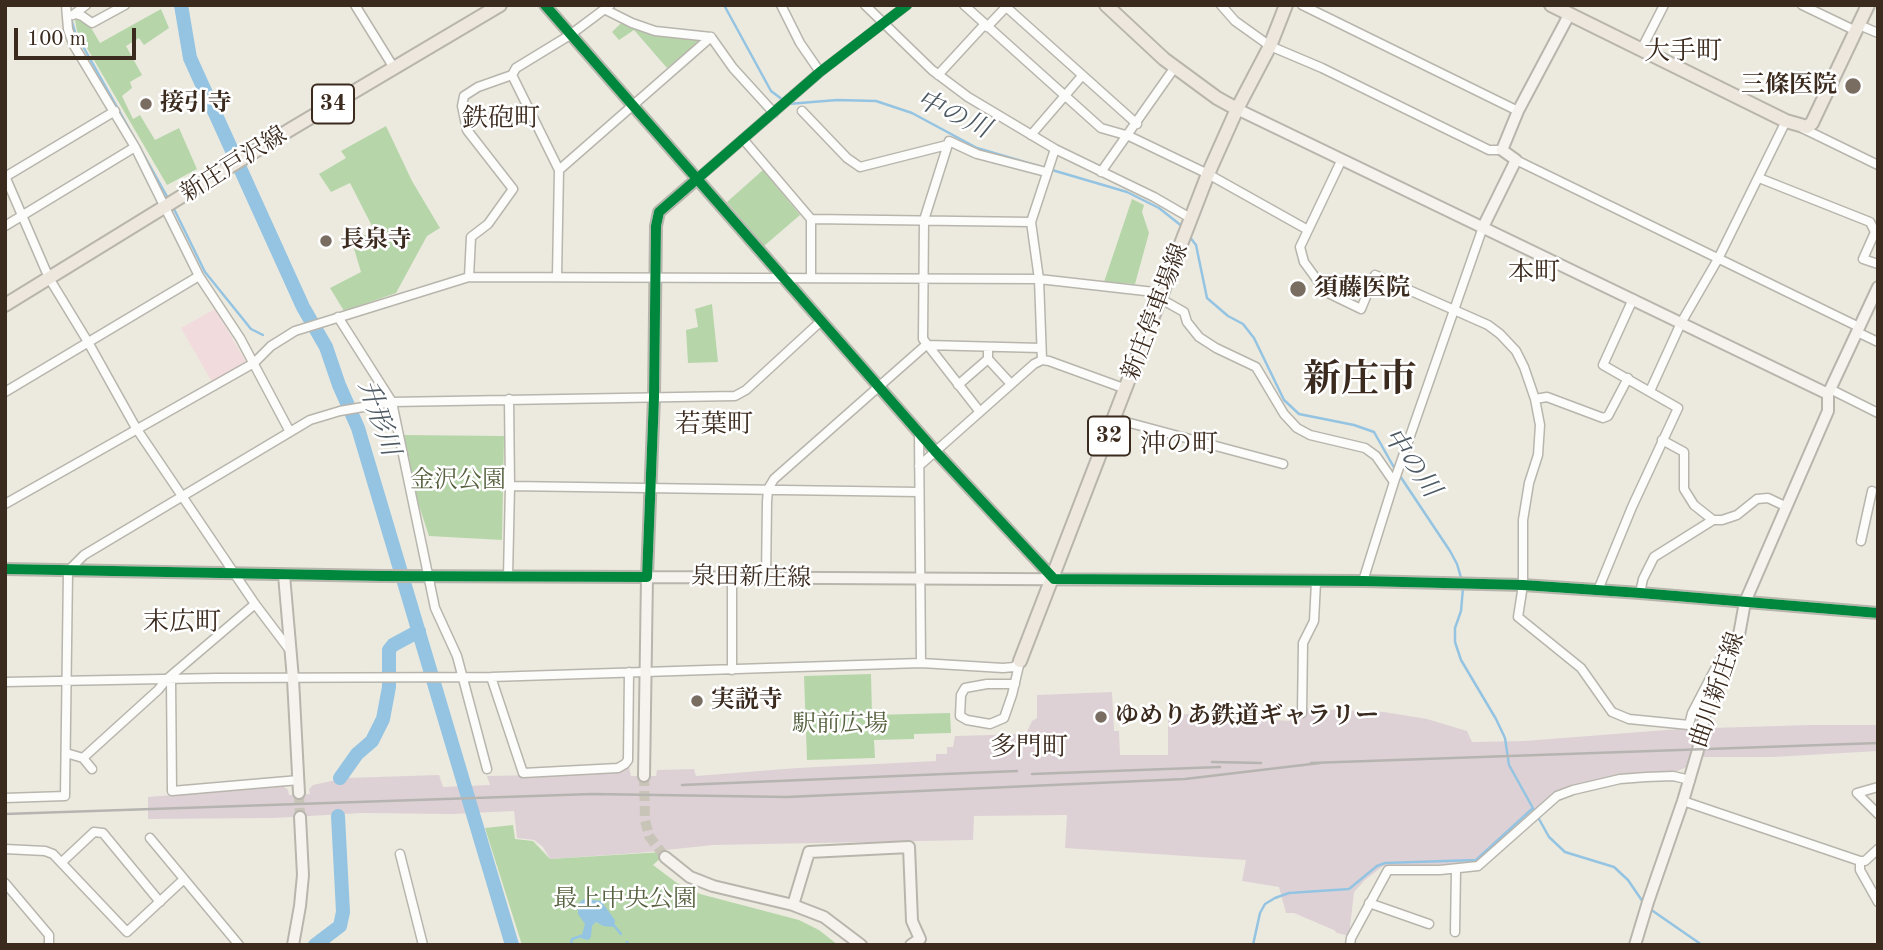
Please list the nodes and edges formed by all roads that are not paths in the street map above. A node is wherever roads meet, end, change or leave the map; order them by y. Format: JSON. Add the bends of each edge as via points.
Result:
{"nodes":[{"id":1,"x":66,"y":5,"type":"edge"},
{"id":2,"x":86,"y":5,"type":"edge"},
{"id":3,"x":125,"y":5,"type":"edge"},
{"id":4,"x":355,"y":5,"type":"edge"},
{"id":5,"x":500,"y":5,"type":"edge"},
{"id":6,"x":545,"y":5,"type":"edge"},
{"id":7,"x":865,"y":5,"type":"edge"},
{"id":8,"x":907,"y":5,"type":"edge"},
{"id":9,"x":964,"y":5,"type":"edge"},
{"id":10,"x":1106,"y":5,"type":"edge"},
{"id":11,"x":1221,"y":5,"type":"edge"},
{"id":12,"x":1286,"y":5,"type":"edge"},
{"id":13,"x":1302,"y":5,"type":"edge"},
{"id":14,"x":1550,"y":5,"type":"edge"},
{"id":15,"x":1664,"y":5,"type":"edge"},
{"id":16,"x":1802,"y":5,"type":"edge"},
{"id":17,"x":1868,"y":5,"type":"edge"},
{"id":18,"x":782,"y":6,"type":"edge"},
{"id":19,"x":1005,"y":6,"type":"edge"},
{"id":20,"x":608,"y":7,"type":"edge"},
{"id":21,"x":114,"y":8,"type":"edge"},
{"id":22,"x":1569,"y":15,"type":"junction"},
{"id":23,"x":71,"y":16,"type":"junction"},
{"id":24,"x":883,"y":24,"type":"junction"},
{"id":25,"x":986,"y":25,"type":"junction"},
{"id":26,"x":1857,"y":28,"type":"junction"},
{"id":27,"x":1878,"y":33,"type":"edge"},
{"id":28,"x":570,"y":35,"type":"junction"},
{"id":29,"x":711,"y":37,"type":"junction"},
{"id":30,"x":1270,"y":46,"type":"junction"},
{"id":31,"x":1641,"y":50,"type":"junction"},
{"id":32,"x":1175,"y":67,"type":"junction"},
{"id":33,"x":394,"y":68,"type":"junction"},
{"id":34,"x":820,"y":72,"type":"junction"},
{"id":35,"x":512,"y":75,"type":"junction"},
{"id":36,"x":938,"y":75,"type":"junction"},
{"id":37,"x":1082,"y":77,"type":"junction"},
{"id":38,"x":1066,"y":96,"type":"junction"},
{"id":39,"x":632,"y":107,"type":"junction"},
{"id":40,"x":1237,"y":109,"type":"junction"},
{"id":41,"x":115,"y":111,"type":"junction"},
{"id":42,"x":802,"y":111,"type":"dead end"},
{"id":43,"x":1518,"y":111,"type":"junction"},
{"id":44,"x":774,"y":113,"type":"junction"},
{"id":45,"x":1786,"y":121,"type":"junction"},
{"id":46,"x":1137,"y":124,"type":"junction"},
{"id":47,"x":1799,"y":126,"type":"junction"},
{"id":48,"x":1031,"y":135,"type":"junction"},
{"id":49,"x":1129,"y":136,"type":"junction"},
{"id":50,"x":743,"y":139,"type":"junction"},
{"id":51,"x":947,"y":145,"type":"junction"},
{"id":52,"x":135,"y":147,"type":"junction"},
{"id":53,"x":1055,"y":149,"type":"junction"},
{"id":54,"x":1502,"y":150,"type":"junction"},
{"id":55,"x":1342,"y":159,"type":"junction"},
{"id":56,"x":1516,"y":160,"type":"junction"},
{"id":57,"x":1878,"y":165,"type":"edge"},
{"id":58,"x":1047,"y":169,"type":"junction"},
{"id":59,"x":559,"y":170,"type":"junction"},
{"id":60,"x":1101,"y":172,"type":"junction"},
{"id":61,"x":1208,"y":174,"type":"junction"},
{"id":62,"x":5,"y":176,"type":"edge"},
{"id":63,"x":1759,"y":178,"type":"junction"},
{"id":64,"x":697,"y":179,"type":"junction"},
{"id":65,"x":170,"y":205,"type":"junction"},
{"id":66,"x":23,"y":216,"type":"junction"},
{"id":67,"x":811,"y":219,"type":"junction"},
{"id":68,"x":924,"y":220,"type":"junction"},
{"id":69,"x":1031,"y":222,"type":"junction"},
{"id":70,"x":5,"y":226,"type":"edge"},
{"id":71,"x":1483,"y":227,"type":"junction"},
{"id":72,"x":1188,"y":228,"type":"junction"},
{"id":73,"x":1308,"y":230,"type":"junction"},
{"id":74,"x":1718,"y":259,"type":"junction"},
{"id":75,"x":1878,"y":264,"type":"edge"},
{"id":76,"x":199,"y":276,"type":"junction"},
{"id":77,"x":557,"y":276,"type":"junction"},
{"id":78,"x":469,"y":277,"type":"junction"},
{"id":79,"x":811,"y":277,"type":"junction"},
{"id":80,"x":49,"y":278,"type":"junction"},
{"id":81,"x":781,"y":278,"type":"junction"},
{"id":82,"x":923,"y":278,"type":"junction"},
{"id":83,"x":656,"y":279,"type":"junction"},
{"id":84,"x":1039,"y":279,"type":"junction"},
{"id":85,"x":1878,"y":287,"type":"edge"},
{"id":86,"x":1162,"y":296,"type":"junction"},
{"id":87,"x":1633,"y":299,"type":"junction"},
{"id":88,"x":5,"y":305,"type":"edge"},
{"id":89,"x":1453,"y":309,"type":"junction"},
{"id":90,"x":338,"y":317,"type":"junction"},
{"id":91,"x":820,"y":322,"type":"junction"},
{"id":92,"x":1681,"y":323,"type":"junction"},
{"id":93,"x":1858,"y":330,"type":"junction"},
{"id":94,"x":88,"y":342,"type":"junction"},
{"id":95,"x":1878,"y":342,"type":"edge"},
{"id":96,"x":926,"y":345,"type":"junction"},
{"id":97,"x":988,"y":347,"type":"junction"},
{"id":98,"x":1041,"y":348,"type":"junction"},
{"id":99,"x":988,"y":359,"type":"junction"},
{"id":100,"x":1042,"y":360,"type":"junction"},
{"id":101,"x":254,"y":363,"type":"junction"},
{"id":102,"x":1628,"y":378,"type":"junction"},
{"id":103,"x":1011,"y":384,"type":"junction"},
{"id":104,"x":958,"y":385,"type":"junction"},
{"id":105,"x":878,"y":386,"type":"junction"},
{"id":106,"x":1126,"y":389,"type":"junction"},
{"id":107,"x":1650,"y":391,"type":"junction"},
{"id":108,"x":5,"y":392,"type":"edge"},
{"id":109,"x":1829,"y":392,"type":"junction"},
{"id":110,"x":654,"y":397,"type":"junction"},
{"id":111,"x":509,"y":399,"type":"junction"},
{"id":112,"x":1535,"y":399,"type":"junction"},
{"id":113,"x":388,"y":403,"type":"junction"},
{"id":114,"x":979,"y":412,"type":"junction"},
{"id":115,"x":1878,"y":414,"type":"edge"},
{"id":116,"x":1115,"y":419,"type":"junction"},
{"id":117,"x":136,"y":428,"type":"junction"},
{"id":118,"x":290,"y":432,"type":"junction"},
{"id":119,"x":919,"y":433,"type":"junction"},
{"id":120,"x":1662,"y":440,"type":"junction"},
{"id":121,"x":935,"y":451,"type":"junction"},
{"id":122,"x":1283,"y":464,"type":"dead end"},
{"id":123,"x":919,"y":466,"type":"junction"},
{"id":124,"x":1394,"y":480,"type":"junction"},
{"id":125,"x":510,"y":486,"type":"junction"},
{"id":126,"x":650,"y":489,"type":"junction"},
{"id":127,"x":768,"y":489,"type":"junction"},
{"id":128,"x":1872,"y":491,"type":"dead end"},
{"id":129,"x":919,"y":492,"type":"junction"},
{"id":130,"x":182,"y":497,"type":"junction"},
{"id":131,"x":5,"y":504,"type":"edge"},
{"id":132,"x":1787,"y":507,"type":"junction"},
{"id":133,"x":1713,"y":520,"type":"junction"},
{"id":134,"x":1861,"y":541,"type":"dead end"},
{"id":135,"x":5,"y":569,"type":"edge"},
{"id":136,"x":68,"y":571,"type":"junction"},
{"id":137,"x":234,"y":574,"type":"junction"},
{"id":138,"x":284,"y":575,"type":"junction"},
{"id":139,"x":430,"y":577,"type":"junction"},
{"id":140,"x":508,"y":577,"type":"junction"},
{"id":141,"x":647,"y":577,"type":"junction"},
{"id":142,"x":733,"y":578,"type":"junction"},
{"id":143,"x":766,"y":579,"type":"junction"},
{"id":144,"x":921,"y":579,"type":"junction"},
{"id":145,"x":1054,"y":579,"type":"junction"},
{"id":146,"x":1363,"y":581,"type":"junction"},
{"id":147,"x":1316,"y":582,"type":"junction"},
{"id":148,"x":1523,"y":585,"type":"junction"},
{"id":149,"x":1598,"y":590,"type":"junction"},
{"id":150,"x":1640,"y":593,"type":"junction"},
{"id":151,"x":1745,"y":602,"type":"junction"},
{"id":152,"x":255,"y":604,"type":"junction"},
{"id":153,"x":1878,"y":613,"type":"edge"},
{"id":154,"x":1739,"y":635,"type":"junction"},
{"id":155,"x":291,"y":651,"type":"junction"},
{"id":156,"x":1020,"y":661,"type":"junction"},
{"id":157,"x":921,"y":663,"type":"junction"},
{"id":158,"x":732,"y":670,"type":"junction"},
{"id":159,"x":629,"y":672,"type":"junction"},
{"id":160,"x":647,"y":672,"type":"junction"},
{"id":161,"x":460,"y":677,"type":"junction"},
{"id":162,"x":491,"y":677,"type":"junction"},
{"id":163,"x":169,"y":679,"type":"junction"},
{"id":164,"x":293,"y":679,"type":"junction"},
{"id":165,"x":67,"y":681,"type":"junction"},
{"id":166,"x":5,"y":682,"type":"edge"},
{"id":167,"x":1015,"y":684,"type":"junction"},
{"id":168,"x":1302,"y":713,"type":"dead end"},
{"id":169,"x":66,"y":753,"type":"junction"},
{"id":170,"x":83,"y":758,"type":"junction"},
{"id":171,"x":92,"y":769,"type":"dead end"},
{"id":172,"x":487,"y":769,"type":"dead end"},
{"id":173,"x":644,"y":776,"type":"tunnel mouth"},
{"id":174,"x":299,"y":780,"type":"junction"},
{"id":175,"x":1690,"y":780,"type":"junction"},
{"id":176,"x":1878,"y":787,"type":"edge"},
{"id":177,"x":299,"y":793,"type":"tunnel mouth"},
{"id":178,"x":5,"y":798,"type":"edge"},
{"id":179,"x":1683,"y":801,"type":"junction"},
{"id":180,"x":1878,"y":814,"type":"edge"},
{"id":181,"x":300,"y":817,"type":"tunnel mouth"},
{"id":182,"x":150,"y":838,"type":"dead end"},
{"id":183,"x":5,"y":849,"type":"edge"},
{"id":184,"x":1878,"y":849,"type":"edge"},
{"id":185,"x":400,"y":854,"type":"dead end"},
{"id":186,"x":664,"y":857,"type":"tunnel mouth"},
{"id":187,"x":1860,"y":861,"type":"junction"},
{"id":188,"x":62,"y":862,"type":"junction"},
{"id":189,"x":1456,"y":869,"type":"junction"},
{"id":190,"x":183,"y":880,"type":"junction"},
{"id":191,"x":5,"y":883,"type":"edge"},
{"id":192,"x":160,"y":902,"type":"junction"},
{"id":193,"x":1878,"y":902,"type":"edge"},
{"id":194,"x":1370,"y":903,"type":"junction"},
{"id":195,"x":793,"y":905,"type":"junction"},
{"id":196,"x":1429,"y":924,"type":"dead end"},
{"id":197,"x":1455,"y":932,"type":"dead end"},
{"id":198,"x":49,"y":945,"type":"edge"},
{"id":199,"x":239,"y":945,"type":"edge"},
{"id":200,"x":293,"y":945,"type":"edge"},
{"id":201,"x":423,"y":945,"type":"edge"},
{"id":202,"x":861,"y":945,"type":"edge"},
{"id":203,"x":911,"y":945,"type":"edge"},
{"id":204,"x":1350,"y":945,"type":"edge"},
{"id":205,"x":1636,"y":945,"type":"edge"}],
"edges":[{"from":1,"to":23,"type":"street"},
{"from":2,"to":23,"type":"street"},
{"from":3,"to":21,"type":"street"},
{"from":4,"to":33,"type":"street"},
{"from":5,"to":33,"type":"main road","name":"新庄戸沢線","number":"34"},
{"from":6,"to":28,"type":"street"},
{"from":7,"to":24,"type":"street"},
{"from":8,"to":24,"type":"street"},
{"from":9,"to":25,"type":"street"},
{"from":10,"to":32,"type":"main road"},
{"from":11,"to":30,"type":"street"},
{"from":12,"to":30,"type":"main road","name":"新庄停車場線","number":"32"},
{"from":13,"to":43,"type":"street"},
{"from":14,"to":22,"type":"main road"},
{"from":15,"to":31,"type":"street"},
{"from":16,"to":26,"type":"street"},
{"from":17,"to":26,"type":"main road"},
{"from":18,"to":34,"type":"street"},
{"from":19,"to":25,"type":"street"},
{"from":19,"to":37,"type":"street"},
{"from":20,"to":28,"type":"street"},
{"from":20,"to":29,"type":"street","via":[[655,31]]},
{"from":21,"to":23,"type":"street","via":[[92,23]]},
{"from":22,"to":31,"type":"main road"},
{"from":22,"to":43,"type":"street"},
{"from":23,"to":41,"type":"street","via":[[68,29],[74,44]]},
{"from":24,"to":34,"type":"street"},
{"from":24,"to":36,"type":"street"},
{"from":25,"to":36,"type":"street"},
{"from":25,"to":38,"type":"street"},
{"from":26,"to":27,"type":"street"},
{"from":26,"to":47,"type":"main road","via":[[1812,123]]},
{"from":28,"to":35,"type":"street"},
{"from":28,"to":39,"type":"street"},
{"from":29,"to":39,"type":"street"},
{"from":29,"to":44,"type":"street"},
{"from":30,"to":40,"type":"main road","name":"新庄停車場線","number":"32"},
{"from":30,"to":54,"type":"street","via":[[1489,150]]},
{"from":31,"to":45,"type":"main road"},
{"from":32,"to":40,"type":"main road"},
{"from":32,"to":46,"type":"street"},
{"from":33,"to":65,"type":"main road","name":"新庄戸沢線","number":"34"},
{"from":34,"to":44,"type":"street"},
{"from":35,"to":59,"type":"street"},
{"from":35,"to":78,"type":"street","via":[[464,96],[467,130],[513,189],[488,224],[471,237]]},
{"from":36,"to":48,"type":"street"},
{"from":37,"to":38,"type":"street"},
{"from":37,"to":46,"type":"street"},
{"from":38,"to":48,"type":"street"},
{"from":38,"to":49,"type":"street","via":[[1101,128]]},
{"from":39,"to":59,"type":"street"},
{"from":39,"to":64,"type":"street"},
{"from":40,"to":55,"type":"street"},
{"from":40,"to":61,"type":"main road","name":"新庄停車場線","number":"32"},
{"from":41,"to":52,"type":"street"},
{"from":41,"to":62,"type":"street"},
{"from":42,"to":51,"type":"street","via":[[860,167]]},
{"from":43,"to":54,"type":"street"},
{"from":44,"to":50,"type":"street"},
{"from":45,"to":47,"type":"main road"},
{"from":45,"to":63,"type":"street"},
{"from":46,"to":49,"type":"street"},
{"from":47,"to":57,"type":"street"},
{"from":48,"to":53,"type":"street"},
{"from":49,"to":60,"type":"street"},
{"from":49,"to":61,"type":"street"},
{"from":50,"to":64,"type":"street"},
{"from":50,"to":67,"type":"street"},
{"from":51,"to":58,"type":"street","via":[[948,141],[977,154]]},
{"from":51,"to":68,"type":"street"},
{"from":52,"to":65,"type":"street"},
{"from":52,"to":66,"type":"street"},
{"from":53,"to":58,"type":"street"},
{"from":53,"to":60,"type":"street"},
{"from":54,"to":56,"type":"street"},
{"from":55,"to":71,"type":"street"},
{"from":55,"to":73,"type":"street"},
{"from":56,"to":71,"type":"street"},
{"from":56,"to":74,"type":"street"},
{"from":58,"to":69,"type":"street"},
{"from":59,"to":77,"type":"street"},
{"from":60,"to":72,"type":"street","via":[[1154,197]]},
{"from":61,"to":72,"type":"main road","name":"新庄停車場線","number":"32"},
{"from":61,"to":73,"type":"street"},
{"from":62,"to":66,"type":"street"},
{"from":63,"to":74,"type":"street"},
{"from":63,"to":75,"type":"street","via":[[1870,222],[1875,232],[1863,258]]},
{"from":64,"to":81,"type":"street"},
{"from":64,"to":83,"type":"street","via":[[659,212]]},
{"from":65,"to":76,"type":"street"},
{"from":65,"to":80,"type":"main road","name":"新庄戸沢線","number":"34"},
{"from":66,"to":70,"type":"street"},
{"from":66,"to":80,"type":"street"},
{"from":67,"to":68,"type":"street"},
{"from":67,"to":79,"type":"street"},
{"from":68,"to":69,"type":"street"},
{"from":68,"to":82,"type":"street"},
{"from":69,"to":84,"type":"street"},
{"from":71,"to":87,"type":"street"},
{"from":71,"to":89,"type":"street"},
{"from":72,"to":86,"type":"main road","name":"新庄停車場線","number":"32"},
{"from":73,"to":89,"type":"street","via":[[1300,254],[1331,295],[1361,309],[1375,275]]},
{"from":74,"to":92,"type":"street"},
{"from":74,"to":93,"type":"street"},
{"from":76,"to":94,"type":"street"},
{"from":76,"to":101,"type":"street"},
{"from":77,"to":78,"type":"street"},
{"from":77,"to":83,"type":"street"},
{"from":78,"to":90,"type":"street"},
{"from":79,"to":81,"type":"street"},
{"from":79,"to":82,"type":"street"},
{"from":80,"to":88,"type":"main road","name":"新庄戸沢線","number":"34"},
{"from":80,"to":94,"type":"street"},
{"from":81,"to":83,"type":"street"},
{"from":81,"to":91,"type":"street"},
{"from":82,"to":84,"type":"street"},
{"from":82,"to":96,"type":"street"},
{"from":83,"to":110,"type":"street"},
{"from":84,"to":86,"type":"street"},
{"from":84,"to":98,"type":"street"},
{"from":85,"to":93,"type":"street","name":"曲川新庄線"},
{"from":86,"to":106,"type":"main road","name":"新庄停車場線","number":"32"},
{"from":86,"to":124,"type":"street","via":[[1184,312],[1199,337],[1256,366],[1297,428],[1366,448]]},
{"from":87,"to":92,"type":"street"},
{"from":87,"to":102,"type":"street","via":[[1603,365]]},
{"from":89,"to":112,"type":"street","via":[[1488,325],[1516,351]]},
{"from":89,"to":124,"type":"street"},
{"from":90,"to":101,"type":"street","via":[[295,331]]},
{"from":90,"to":113,"type":"street"},
{"from":91,"to":105,"type":"street"},
{"from":91,"to":110,"type":"street","via":[[735,396]]},
{"from":92,"to":107,"type":"street"},
{"from":92,"to":109,"type":"street"},
{"from":93,"to":95,"type":"street"},
{"from":93,"to":109,"type":"street","name":"曲川新庄線"},
{"from":94,"to":108,"type":"street"},
{"from":94,"to":117,"type":"street"},
{"from":96,"to":97,"type":"street"},
{"from":96,"to":104,"type":"street"},
{"from":96,"to":105,"type":"street"},
{"from":97,"to":98,"type":"street"},
{"from":97,"to":99,"type":"street"},
{"from":98,"to":100,"type":"street"},
{"from":99,"to":103,"type":"street"},
{"from":99,"to":104,"type":"street"},
{"from":100,"to":103,"type":"street"},
{"from":100,"to":106,"type":"street"},
{"from":101,"to":117,"type":"street"},
{"from":101,"to":118,"type":"street"},
{"from":102,"to":107,"type":"street"},
{"from":102,"to":112,"type":"street","via":[[1603,418],[1548,397]]},
{"from":103,"to":114,"type":"street"},
{"from":104,"to":114,"type":"street"},
{"from":105,"to":119,"type":"street"},
{"from":105,"to":127,"type":"street","via":[[783,470]]},
{"from":106,"to":116,"type":"main road","name":"新庄停車場線","number":"32"},
{"from":107,"to":120,"type":"street","via":[[1678,408]]},
{"from":109,"to":115,"type":"street"},
{"from":109,"to":132,"type":"street","name":"曲川新庄線","via":[[1828,411]]},
{"from":110,"to":111,"type":"street"},
{"from":110,"to":126,"type":"street"},
{"from":111,"to":113,"type":"street"},
{"from":111,"to":125,"type":"street"},
{"from":112,"to":148,"type":"street","via":[[1540,425],[1523,520]]},
{"from":113,"to":118,"type":"street","via":[[340,411]]},
{"from":113,"to":139,"type":"street"},
{"from":114,"to":121,"type":"street"},
{"from":116,"to":122,"type":"street"},
{"from":116,"to":145,"type":"main road","name":"新庄停車場線","number":"32"},
{"from":117,"to":130,"type":"street"},
{"from":117,"to":131,"type":"street"},
{"from":118,"to":130,"type":"street"},
{"from":119,"to":121,"type":"street"},
{"from":119,"to":123,"type":"street"},
{"from":120,"to":133,"type":"street","via":[[1684,452],[1684,489],[1694,505]]},
{"from":120,"to":149,"type":"street"},
{"from":121,"to":123,"type":"street"},
{"from":121,"to":145,"type":"street"},
{"from":123,"to":129,"type":"street"},
{"from":124,"to":146,"type":"street"},
{"from":125,"to":126,"type":"street"},
{"from":125,"to":140,"type":"street"},
{"from":126,"to":127,"type":"street"},
{"from":126,"to":141,"type":"street"},
{"from":127,"to":129,"type":"street"},
{"from":127,"to":143,"type":"street"},
{"from":128,"to":134,"type":"street"},
{"from":129,"to":144,"type":"street"},
{"from":130,"to":136,"type":"street","via":[[84,555]]},
{"from":130,"to":137,"type":"street"},
{"from":132,"to":133,"type":"street","via":[[1768,498],[1757,499],[1737,515]]},
{"from":132,"to":151,"type":"street","name":"曲川新庄線"},
{"from":133,"to":150,"type":"street","via":[[1654,557]]},
{"from":135,"to":136,"type":"street","name":"泉田新庄線"},
{"from":136,"to":137,"type":"street","name":"泉田新庄線"},
{"from":136,"to":165,"type":"street"},
{"from":137,"to":138,"type":"street","name":"泉田新庄線"},
{"from":137,"to":152,"type":"street"},
{"from":138,"to":139,"type":"street","name":"泉田新庄線"},
{"from":138,"to":155,"type":"street"},
{"from":139,"to":140,"type":"street","name":"泉田新庄線"},
{"from":139,"to":161,"type":"street","via":[[435,608],[457,656]]},
{"from":140,"to":141,"type":"street","name":"泉田新庄線"},
{"from":141,"to":142,"type":"street","name":"泉田新庄線"},
{"from":141,"to":160,"type":"street"},
{"from":142,"to":143,"type":"street","name":"泉田新庄線"},
{"from":142,"to":158,"type":"street"},
{"from":143,"to":144,"type":"street","name":"泉田新庄線"},
{"from":144,"to":145,"type":"street","name":"泉田新庄線"},
{"from":144,"to":157,"type":"street"},
{"from":145,"to":147,"type":"street","name":"泉田新庄線"},
{"from":145,"to":156,"type":"main road","name":"新庄停車場線","number":"32"},
{"from":146,"to":147,"type":"street","name":"泉田新庄線"},
{"from":146,"to":148,"type":"street","name":"泉田新庄線"},
{"from":147,"to":168,"type":"street","via":[[1314,621],[1303,643]]},
{"from":148,"to":149,"type":"street","name":"泉田新庄線"},
{"from":148,"to":154,"type":"street","via":[[1518,617],[1581,668],[1612,712],[1629,719],[1689,724],[1728,644]]},
{"from":149,"to":150,"type":"street","name":"泉田新庄線"},
{"from":150,"to":151,"type":"street","name":"泉田新庄線"},
{"from":151,"to":153,"type":"street","name":"泉田新庄線"},
{"from":151,"to":154,"type":"street","name":"曲川新庄線"},
{"from":152,"to":155,"type":"street"},
{"from":152,"to":163,"type":"street"},
{"from":154,"to":175,"type":"street","name":"曲川新庄線","via":[[1705,713]]},
{"from":155,"to":164,"type":"street"},
{"from":156,"to":157,"type":"street","via":[[1003,668]]},
{"from":156,"to":167,"type":"street"},
{"from":157,"to":158,"type":"street"},
{"from":158,"to":160,"type":"street"},
{"from":159,"to":160,"type":"street"},
{"from":159,"to":162,"type":"street"},
{"from":159,"to":162,"type":"street","via":[[625,764],[523,773]]},
{"from":160,"to":173,"type":"street"},
{"from":161,"to":162,"type":"street"},
{"from":161,"to":164,"type":"street"},
{"from":161,"to":172,"type":"street"},
{"from":163,"to":164,"type":"street"},
{"from":163,"to":165,"type":"street"},
{"from":163,"to":170,"type":"street"},
{"from":163,"to":174,"type":"street","via":[[172,792]]},
{"from":164,"to":174,"type":"street"},
{"from":165,"to":166,"type":"street"},
{"from":165,"to":169,"type":"street"},
{"from":167,"to":167,"type":"street","via":[[999,722],[960,716],[965,688]]},
{"from":169,"to":170,"type":"street"},
{"from":169,"to":178,"type":"street","via":[[65,796]]},
{"from":170,"to":171,"type":"street"},
{"from":174,"to":177,"type":"street"},
{"from":175,"to":179,"type":"street","name":"曲川新庄線"},
{"from":175,"to":189,"type":"street","via":[[1673,776],[1620,779],[1557,796],[1478,866]]},
{"from":176,"to":180,"type":"street","via":[[1857,793]]},
{"from":179,"to":187,"type":"street"},
{"from":179,"to":205,"type":"street","name":"曲川新庄線"},
{"from":181,"to":200,"type":"street","via":[[303,875]]},
{"from":182,"to":190,"type":"street"},
{"from":183,"to":188,"type":"street","via":[[45,851]]},
{"from":184,"to":187,"type":"street"},
{"from":185,"to":201,"type":"street"},
{"from":186,"to":195,"type":"street","via":[[690,877],[713,886]]},
{"from":187,"to":193,"type":"street","via":[[1860,870]]},
{"from":188,"to":192,"type":"street","via":[[127,932]]},
{"from":188,"to":192,"type":"street","via":[[93,832],[103,833]]},
{"from":189,"to":194,"type":"street","via":[[1388,870]]},
{"from":189,"to":197,"type":"street"},
{"from":190,"to":192,"type":"street"},
{"from":190,"to":199,"type":"street"},
{"from":191,"to":198,"type":"street","via":[[49,935]]},
{"from":194,"to":196,"type":"street"},
{"from":194,"to":204,"type":"street"},
{"from":195,"to":202,"type":"street","via":[[838,925]]},
{"from":195,"to":203,"type":"street","via":[[809,852],[909,847],[912,921],[920,939]]}]}
